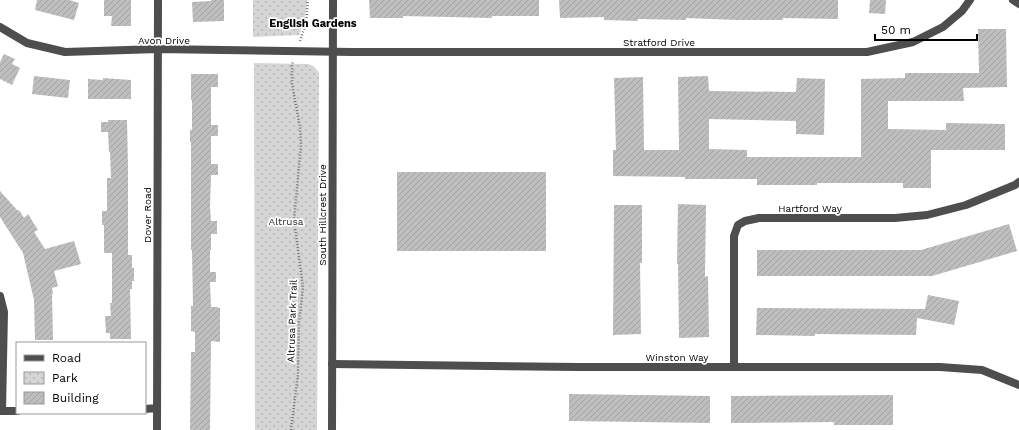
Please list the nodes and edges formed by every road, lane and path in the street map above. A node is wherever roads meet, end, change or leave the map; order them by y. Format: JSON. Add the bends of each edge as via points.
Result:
{"nodes":[{"id":1,"x":158,"y":0,"type":"edge"},
{"id":2,"x":308,"y":0,"type":"edge"},
{"id":3,"x":333,"y":0,"type":"edge"},
{"id":4,"x":970,"y":0,"type":"edge"},
{"id":5,"x":1013,"y":0,"type":"edge"},
{"id":6,"x":1019,"y":4,"type":"edge"},
{"id":7,"x":0,"y":27,"type":"edge"},
{"id":8,"x":158,"y":49,"type":"junction"},
{"id":9,"x":296,"y":51,"type":"junction"},
{"id":10,"x":333,"y":52,"type":"junction"},
{"id":11,"x":1019,"y":182,"type":"edge"},
{"id":12,"x":0,"y":296,"type":"edge"},
{"id":13,"x":332,"y":364,"type":"junction"},
{"id":14,"x":734,"y":367,"type":"junction"},
{"id":15,"x":1019,"y":385,"type":"edge"},
{"id":16,"x":157,"y":408,"type":"junction"},
{"id":17,"x":146,"y":409,"type":"edge"},
{"id":18,"x":1,"y":411,"type":"edge"},
{"id":19,"x":16,"y":411,"type":"edge"},
{"id":20,"x":157,"y":430,"type":"edge"},
{"id":21,"x":292,"y":430,"type":"edge"},
{"id":22,"x":332,"y":430,"type":"edge"}],
"edges":[{"from":1,"to":8,"type":"street","name":"Dover Road"},
{"from":2,"to":9,"type":"path","name":"Altrusa Park Trail","via":[[306,23]]},
{"from":3,"to":10,"type":"street","name":"South Hillcrest Drive"},
{"from":4,"to":10,"type":"street","name":"Stratford Drive","via":[[962,11],[943,27],[913,42],[866,52]]},
{"from":5,"to":6,"type":"street"},
{"from":7,"to":8,"type":"street","name":"Avon Drive","via":[[27,43],[64,52]]},
{"from":8,"to":9,"type":"street","name":"Avon Drive"},
{"from":8,"to":16,"type":"street","name":"Dover Road"},
{"from":9,"to":10,"type":"street","name":"Avon Drive"},
{"from":9,"to":21,"type":"path","name":"Altrusa Park Trail","via":[[292,65],[292,84],[302,145],[294,220],[302,287],[298,374]]},
{"from":10,"to":13,"type":"street","name":"South Hillcrest Drive"},
{"from":11,"to":14,"type":"street","name":"Hartford Way","via":[[966,205],[927,216],[759,218],[738,225],[734,236]]},
{"from":12,"to":18,"type":"street","via":[[4,312]]},
{"from":13,"to":14,"type":"street","name":"Winston Way"},
{"from":13,"to":22,"type":"street","name":"South Hillcrest Drive"},
{"from":14,"to":15,"type":"street","name":"Winston Way","via":[[940,367],[982,370]]},
{"from":16,"to":17,"type":"street"},
{"from":16,"to":20,"type":"street","name":"Dover Road"},
{"from":18,"to":19,"type":"street"}]}
